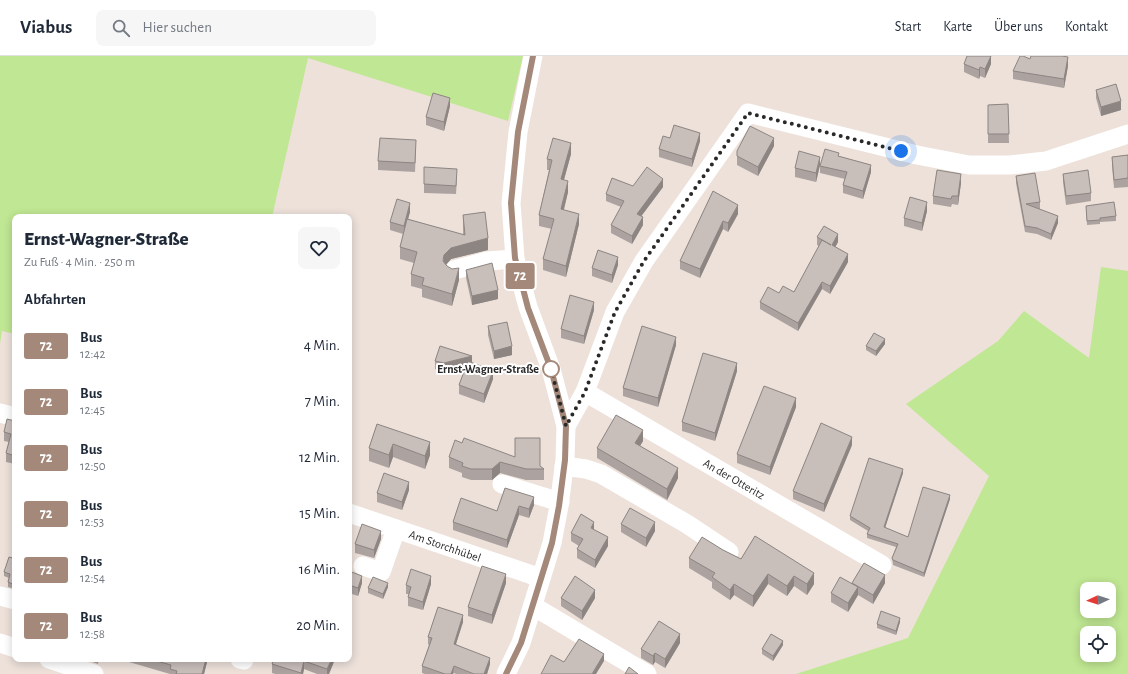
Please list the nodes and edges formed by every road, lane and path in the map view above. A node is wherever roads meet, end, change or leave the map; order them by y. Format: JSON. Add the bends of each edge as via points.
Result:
{"nodes":[{"id":1,"x":533,"y":56,"type":"edge"},
{"id":2,"x":1128,"y":134,"type":"edge"},
{"id":3,"x":515,"y":258,"type":"junction"},
{"id":4,"x":454,"y":270,"type":"edge"},
{"id":5,"x":585,"y":392,"type":"junction"},
{"id":6,"x":0,"y":413,"type":"edge"},
{"id":7,"x":12,"y":416,"type":"edge"},
{"id":8,"x":566,"y":426,"type":"junction"},
{"id":9,"x":564,"y":466,"type":"junction"},
{"id":10,"x":502,"y":484,"type":"dead end"},
{"id":11,"x":560,"y":502,"type":"junction"},
{"id":12,"x":352,"y":514,"type":"edge"},
{"id":13,"x":396,"y":529,"type":"junction"},
{"id":14,"x":729,"y":552,"type":"edge"},
{"id":15,"x":882,"y":565,"type":"dead end"},
{"id":16,"x":362,"y":566,"type":"dead end"},
{"id":17,"x":541,"y":578,"type":"junction"},
{"id":18,"x":0,"y":596,"type":"edge"},
{"id":19,"x":12,"y":599,"type":"edge"},
{"id":20,"x":533,"y":606,"type":"junction"},
{"id":21,"x":0,"y":643,"type":"edge"},
{"id":22,"x":12,"y":647,"type":"edge"},
{"id":23,"x":58,"y":662,"type":"edge"},
{"id":24,"x":94,"y":674,"type":"edge"},
{"id":25,"x":506,"y":674,"type":"edge"},
{"id":26,"x":647,"y":674,"type":"edge"}],
"edges":[{"from":1,"to":3,"type":"street","via":[[518,132],[511,203]]},
{"from":2,"to":5,"type":"street","via":[[1046,160],[1010,165],[969,165],[917,155],[748,113],[644,261],[615,312]]},
{"from":3,"to":4,"type":"street"},
{"from":3,"to":8,"type":"street","via":[[528,308],[551,369]]},
{"from":5,"to":8,"type":"street"},
{"from":5,"to":15,"type":"street","name":"An der Otteritz"},
{"from":6,"to":7,"type":"street"},
{"from":8,"to":9,"type":"street"},
{"from":9,"to":11,"type":"street"},
{"from":9,"to":14,"type":"street","via":[[601,474],[687,524]]},
{"from":10,"to":11,"type":"street"},
{"from":11,"to":17,"type":"street","via":[[552,543]]},
{"from":12,"to":13,"type":"street","name":"Am Storchhübel"},
{"from":13,"to":16,"type":"street","via":[[381,572]]},
{"from":13,"to":17,"type":"street","name":"Am Storchhübel"},
{"from":17,"to":20,"type":"street"},
{"from":18,"to":19,"type":"street"},
{"from":20,"to":25,"type":"street","via":[[521,643]]},
{"from":20,"to":26,"type":"street"},
{"from":21,"to":22,"type":"street"},
{"from":23,"to":24,"type":"street"}]}
